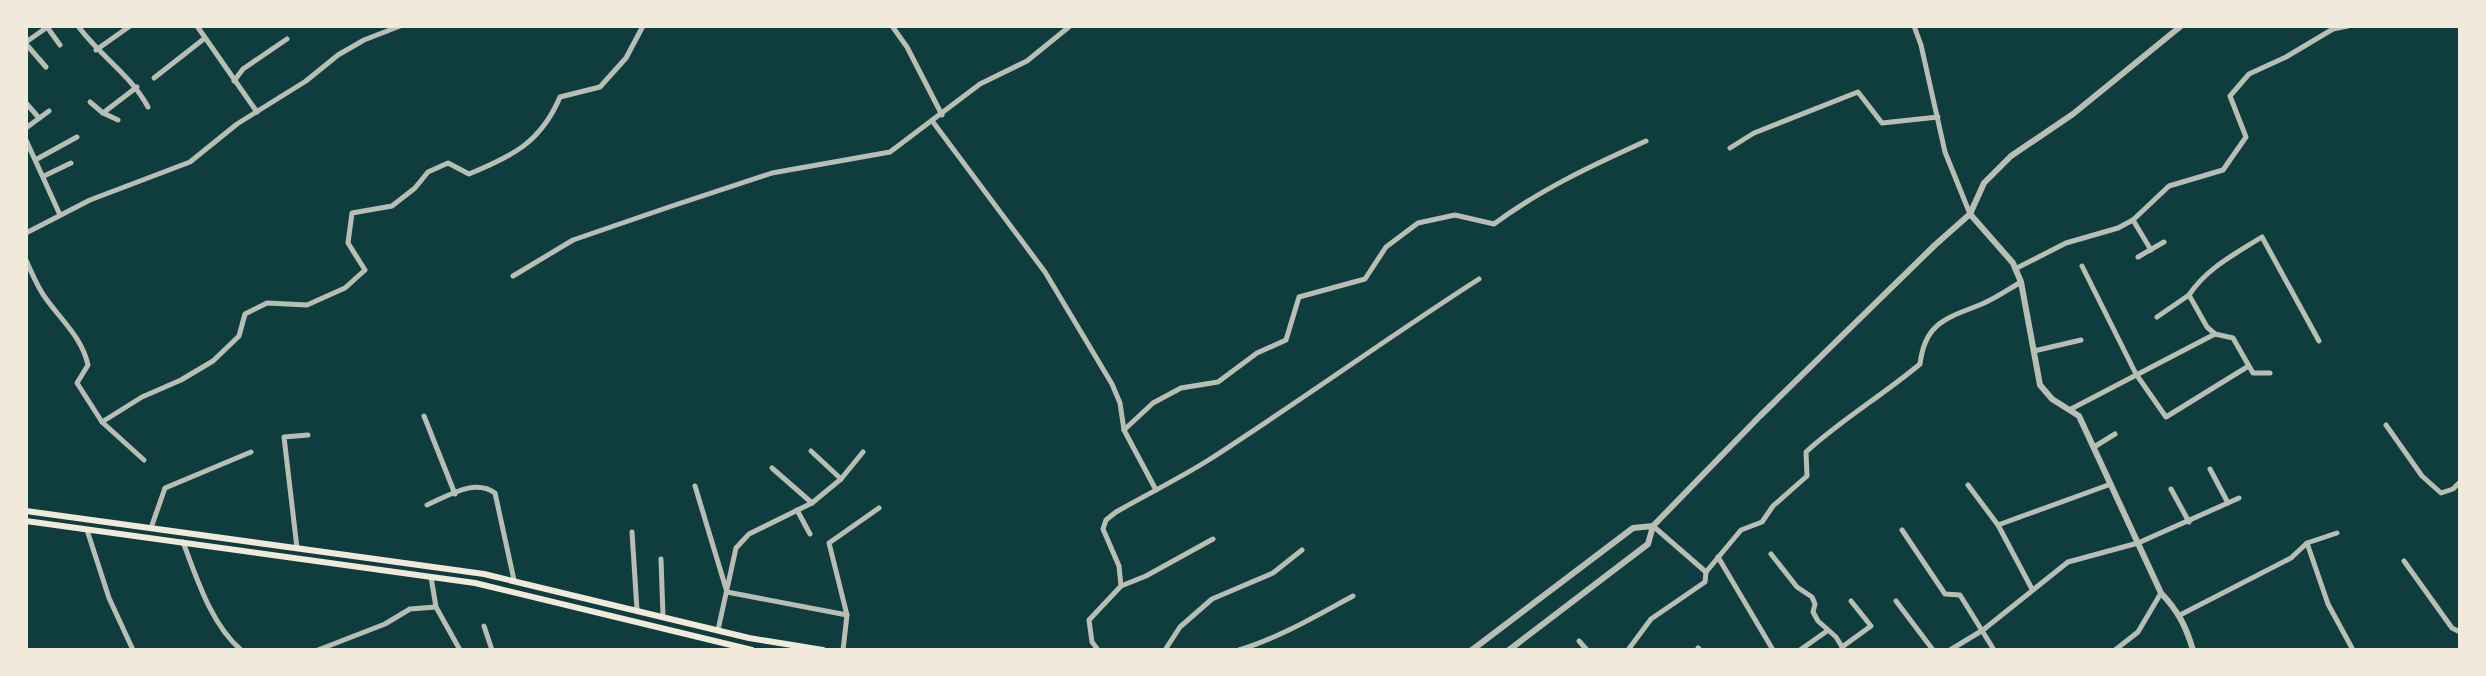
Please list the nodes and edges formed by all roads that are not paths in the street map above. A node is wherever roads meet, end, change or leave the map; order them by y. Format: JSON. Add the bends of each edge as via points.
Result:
{"nodes":[{"id":1,"x":48,"y":26,"type":"edge"},
{"id":2,"x":78,"y":26,"type":"edge"},
{"id":3,"x":130,"y":26,"type":"edge"},
{"id":4,"x":208,"y":26,"type":"edge"},
{"id":5,"x":400,"y":26,"type":"edge"},
{"id":6,"x":643,"y":26,"type":"edge"},
{"id":7,"x":892,"y":26,"type":"edge"},
{"id":8,"x":1070,"y":26,"type":"edge"},
{"id":9,"x":1914,"y":26,"type":"edge"},
{"id":10,"x":2181,"y":26,"type":"edge"},
{"id":11,"x":2348,"y":26,"type":"edge"},
{"id":12,"x":198,"y":28,"type":"edge"},
{"id":13,"x":205,"y":38,"type":"junction"},
{"id":14,"x":287,"y":39,"type":"dead end"},
{"id":15,"x":26,"y":43,"type":"edge"},
{"id":16,"x":60,"y":45,"type":"dead end"},
{"id":17,"x":96,"y":50,"type":"junction"},
{"id":18,"x":46,"y":67,"type":"dead end"},
{"id":19,"x":154,"y":78,"type":"dead end"},
{"id":20,"x":234,"y":81,"type":"junction"},
{"id":21,"x":137,"y":87,"type":"junction"},
{"id":22,"x":90,"y":102,"type":"dead end"},
{"id":23,"x":26,"y":103,"type":"edge"},
{"id":24,"x":148,"y":107,"type":"dead end"},
{"id":25,"x":49,"y":111,"type":"dead end"},
{"id":26,"x":257,"y":112,"type":"junction"},
{"id":27,"x":103,"y":113,"type":"junction"},
{"id":28,"x":942,"y":115,"type":"junction"},
{"id":29,"x":1938,"y":117,"type":"junction"},
{"id":30,"x":39,"y":118,"type":"junction"},
{"id":31,"x":118,"y":120,"type":"dead end"},
{"id":32,"x":933,"y":122,"type":"junction"},
{"id":33,"x":26,"y":128,"type":"edge"},
{"id":34,"x":77,"y":137,"type":"dead end"},
{"id":35,"x":26,"y":140,"type":"edge"},
{"id":36,"x":1646,"y":141,"type":"dead end"},
{"id":37,"x":1730,"y":148,"type":"dead end"},
{"id":38,"x":37,"y":159,"type":"junction"},
{"id":39,"x":71,"y":163,"type":"dead end"},
{"id":40,"x":44,"y":176,"type":"junction"},
{"id":41,"x":1970,"y":214,"type":"junction"},
{"id":42,"x":61,"y":215,"type":"junction"},
{"id":43,"x":2133,"y":220,"type":"junction"},
{"id":44,"x":26,"y":233,"type":"edge"},
{"id":45,"x":2164,"y":242,"type":"dead end"},
{"id":46,"x":2151,"y":250,"type":"junction"},
{"id":47,"x":2138,"y":257,"type":"dead end"},
{"id":48,"x":26,"y":260,"type":"edge"},
{"id":49,"x":2082,"y":266,"type":"dead end"},
{"id":50,"x":2015,"y":269,"type":"junction"},
{"id":51,"x":513,"y":276,"type":"dead end"},
{"id":52,"x":1479,"y":279,"type":"dead end"},
{"id":53,"x":2021,"y":282,"type":"junction"},
{"id":54,"x":2189,"y":295,"type":"junction"},
{"id":55,"x":2157,"y":317,"type":"dead end"},
{"id":56,"x":2215,"y":334,"type":"junction"},
{"id":57,"x":2081,"y":340,"type":"dead end"},
{"id":58,"x":2319,"y":341,"type":"dead end"},
{"id":59,"x":2033,"y":352,"type":"junction"},
{"id":60,"x":2247,"y":367,"type":"junction"},
{"id":61,"x":2270,"y":373,"type":"dead end"},
{"id":62,"x":2136,"y":374,"type":"junction"},
{"id":63,"x":2071,"y":409,"type":"junction"},
{"id":64,"x":424,"y":416,"type":"dead end"},
{"id":65,"x":102,"y":422,"type":"junction"},
{"id":66,"x":2386,"y":425,"type":"dead end"},
{"id":67,"x":1124,"y":430,"type":"junction"},
{"id":68,"x":2115,"y":434,"type":"dead end"},
{"id":69,"x":308,"y":435,"type":"dead end"},
{"id":70,"x":2094,"y":447,"type":"junction"},
{"id":71,"x":811,"y":451,"type":"dead end"},
{"id":72,"x":251,"y":452,"type":"dead end"},
{"id":73,"x":863,"y":452,"type":"dead end"},
{"id":74,"x":144,"y":460,"type":"dead end"},
{"id":75,"x":772,"y":468,"type":"dead end"},
{"id":76,"x":2210,"y":469,"type":"dead end"},
{"id":77,"x":841,"y":479,"type":"junction"},
{"id":78,"x":2460,"y":482,"type":"edge"},
{"id":79,"x":2111,"y":484,"type":"junction"},
{"id":80,"x":1968,"y":485,"type":"dead end"},
{"id":81,"x":695,"y":486,"type":"dead end"},
{"id":82,"x":2171,"y":489,"type":"dead end"},
{"id":83,"x":1156,"y":490,"type":"junction"},
{"id":84,"x":455,"y":494,"type":"junction"},
{"id":85,"x":2239,"y":498,"type":"dead end"},
{"id":86,"x":812,"y":503,"type":"junction"},
{"id":87,"x":2228,"y":503,"type":"junction"},
{"id":88,"x":427,"y":505,"type":"dead end"},
{"id":89,"x":879,"y":508,"type":"dead end"},
{"id":90,"x":797,"y":510,"type":"junction"},
{"id":91,"x":26,"y":511,"type":"edge"},
{"id":92,"x":26,"y":521,"type":"edge"},
{"id":93,"x":2189,"y":522,"type":"junction"},
{"id":94,"x":1998,"y":525,"type":"junction"},
{"id":95,"x":1653,"y":526,"type":"junction"},
{"id":96,"x":151,"y":528,"type":"junction"},
{"id":97,"x":87,"y":530,"type":"junction"},
{"id":98,"x":1902,"y":530,"type":"dead end"},
{"id":99,"x":632,"y":532,"type":"dead end"},
{"id":100,"x":2337,"y":533,"type":"dead end"},
{"id":101,"x":810,"y":534,"type":"dead end"},
{"id":102,"x":1213,"y":539,"type":"dead end"},
{"id":103,"x":183,"y":542,"type":"junction"},
{"id":104,"x":2138,"y":543,"type":"junction"},
{"id":105,"x":2307,"y":543,"type":"junction"},
{"id":106,"x":297,"y":548,"type":"junction"},
{"id":107,"x":1302,"y":550,"type":"dead end"},
{"id":108,"x":1771,"y":554,"type":"dead end"},
{"id":109,"x":1718,"y":557,"type":"junction"},
{"id":110,"x":661,"y":559,"type":"dead end"},
{"id":111,"x":2404,"y":561,"type":"dead end"},
{"id":112,"x":1706,"y":572,"type":"junction"},
{"id":113,"x":431,"y":577,"type":"junction"},
{"id":114,"x":514,"y":580,"type":"junction"},
{"id":115,"x":1121,"y":586,"type":"junction"},
{"id":116,"x":2032,"y":589,"type":"junction"},
{"id":117,"x":727,"y":592,"type":"junction"},
{"id":118,"x":2161,"y":593,"type":"junction"},
{"id":119,"x":1353,"y":596,"type":"dead end"},
{"id":120,"x":1851,"y":601,"type":"dead end"},
{"id":121,"x":1896,"y":601,"type":"dead end"},
{"id":122,"x":436,"y":607,"type":"junction"},
{"id":123,"x":637,"y":610,"type":"junction"},
{"id":124,"x":847,"y":615,"type":"junction"},
{"id":125,"x":2180,"y":615,"type":"junction"},
{"id":126,"x":663,"y":616,"type":"junction"},
{"id":127,"x":484,"y":626,"type":"dead end"},
{"id":128,"x":718,"y":630,"type":"junction"},
{"id":129,"x":1983,"y":630,"type":"junction"},
{"id":130,"x":1827,"y":631,"type":"junction"},
{"id":131,"x":2460,"y":632,"type":"edge"},
{"id":132,"x":1579,"y":641,"type":"dead end"},
{"id":133,"x":1843,"y":649,"type":"edge"},
{"id":134,"x":133,"y":650,"type":"edge"},
{"id":135,"x":241,"y":650,"type":"edge"},
{"id":136,"x":318,"y":650,"type":"edge"},
{"id":137,"x":460,"y":650,"type":"edge"},
{"id":138,"x":492,"y":650,"type":"edge"},
{"id":139,"x":752,"y":650,"type":"edge"},
{"id":140,"x":823,"y":650,"type":"edge"},
{"id":141,"x":843,"y":650,"type":"edge"},
{"id":142,"x":1098,"y":650,"type":"edge"},
{"id":143,"x":1165,"y":650,"type":"edge"},
{"id":144,"x":1239,"y":650,"type":"edge"},
{"id":145,"x":1472,"y":650,"type":"edge"},
{"id":146,"x":1509,"y":650,"type":"edge"},
{"id":147,"x":1587,"y":650,"type":"edge"},
{"id":148,"x":1628,"y":650,"type":"edge"},
{"id":149,"x":1773,"y":650,"type":"edge"},
{"id":150,"x":1800,"y":650,"type":"edge"},
{"id":151,"x":1933,"y":650,"type":"edge"},
{"id":152,"x":1950,"y":650,"type":"edge"},
{"id":153,"x":1994,"y":650,"type":"edge"},
{"id":154,"x":2115,"y":650,"type":"edge"},
{"id":155,"x":2193,"y":650,"type":"edge"},
{"id":156,"x":2353,"y":650,"type":"edge"}],
"edges":[{"from":1,"to":15,"type":"street"},
{"from":1,"to":16,"type":"street"},
{"from":2,"to":17,"type":"street"},
{"from":3,"to":17,"type":"street"},
{"from":4,"to":12,"type":"street"},
{"from":5,"to":26,"type":"street","via":[[338,55]]},
{"from":6,"to":65,"type":"street","via":[[626,58],[600,87],[560,97],[551,119],[532,141],[503,160],[469,174],[448,163],[428,172],[392,206],[352,213],[348,243],[365,270],[345,288],[307,305],[267,303],[245,314],[239,336],[213,361]]},
{"from":7,"to":28,"type":"street"},
{"from":8,"to":28,"type":"street","via":[[1027,61],[980,84]]},
{"from":9,"to":29,"type":"street"},
{"from":10,"to":41,"type":"street","via":[[2073,114],[2011,156],[1984,183]]},
{"from":11,"to":43,"type":"street","via":[[2249,74],[2230,96],[2246,137],[2223,170],[2169,186]]},
{"from":12,"to":13,"type":"street"},
{"from":13,"to":19,"type":"street"},
{"from":13,"to":20,"type":"street"},
{"from":14,"to":20,"type":"street"},
{"from":15,"to":18,"type":"street"},
{"from":17,"to":21,"type":"street"},
{"from":20,"to":26,"type":"street"},
{"from":21,"to":24,"type":"street"},
{"from":21,"to":27,"type":"street"},
{"from":22,"to":27,"type":"street"},
{"from":23,"to":30,"type":"street"},
{"from":25,"to":30,"type":"street"},
{"from":26,"to":42,"type":"street","via":[[190,162]]},
{"from":27,"to":31,"type":"street"},
{"from":28,"to":32,"type":"street"},
{"from":29,"to":37,"type":"street","via":[[1882,123],[1858,92],[1754,133]]},
{"from":29,"to":41,"type":"street","via":[[1945,152]]},
{"from":30,"to":33,"type":"street"},
{"from":32,"to":51,"type":"street","via":[[890,152],[772,173],[573,240]]},
{"from":32,"to":67,"type":"street","via":[[1045,272],[1112,384]]},
{"from":34,"to":38,"type":"street"},
{"from":35,"to":38,"type":"street"},
{"from":36,"to":67,"type":"street","via":[[1552,186],[1494,224],[1455,215],[1418,223],[1386,247],[1365,279],[1299,297],[1286,340],[1257,353],[1218,382],[1181,388],[1153,403]]},
{"from":38,"to":40,"type":"street"},
{"from":39,"to":40,"type":"street"},
{"from":40,"to":42,"type":"street"},
{"from":41,"to":50,"type":"street"},
{"from":41,"to":95,"type":"street"},
{"from":42,"to":44,"type":"street"},
{"from":43,"to":46,"type":"street"},
{"from":43,"to":50,"type":"street","via":[[2066,243]]},
{"from":45,"to":46,"type":"street"},
{"from":46,"to":47,"type":"street"},
{"from":48,"to":65,"type":"street","via":[[45,299],[84,349],[88,365],[77,383]]},
{"from":49,"to":62,"type":"street"},
{"from":50,"to":53,"type":"street"},
{"from":52,"to":83,"type":"street"},
{"from":53,"to":59,"type":"street"},
{"from":53,"to":109,"type":"street","via":[[1955,312],[1935,329],[1923,342],[1920,364],[1806,452],[1807,476],[1762,522],[1741,530]]},
{"from":54,"to":55,"type":"street"},
{"from":54,"to":56,"type":"street"},
{"from":54,"to":58,"type":"street","via":[[2217,266],[2262,237]]},
{"from":56,"to":60,"type":"street","via":[[2233,338]]},
{"from":56,"to":62,"type":"street"},
{"from":57,"to":59,"type":"street"},
{"from":59,"to":63,"type":"street","via":[[2040,385]]},
{"from":60,"to":61,"type":"street","via":[[2253,373]]},
{"from":60,"to":62,"type":"street","via":[[2166,417]]},
{"from":62,"to":63,"type":"street"},
{"from":63,"to":70,"type":"street"},
{"from":64,"to":84,"type":"street"},
{"from":65,"to":74,"type":"street"},
{"from":66,"to":78,"type":"street","via":[[2422,476],[2441,493]]},
{"from":67,"to":83,"type":"street"},
{"from":68,"to":70,"type":"street"},
{"from":69,"to":106,"type":"street","via":[[284,437]]},
{"from":70,"to":79,"type":"street"},
{"from":71,"to":77,"type":"street"},
{"from":72,"to":96,"type":"street","via":[[165,488]]},
{"from":73,"to":77,"type":"street"},
{"from":75,"to":86,"type":"street"},
{"from":76,"to":87,"type":"street"},
{"from":77,"to":86,"type":"street"},
{"from":79,"to":94,"type":"street"},
{"from":79,"to":104,"type":"street"},
{"from":80,"to":94,"type":"street"},
{"from":81,"to":117,"type":"street"},
{"from":82,"to":93,"type":"street"},
{"from":83,"to":115,"type":"street","via":[[1106,520],[1103,529],[1119,566]]},
{"from":84,"to":88,"type":"street"},
{"from":84,"to":114,"type":"street","via":[[469,487],[487,487],[495,493]]},
{"from":85,"to":87,"type":"street"},
{"from":86,"to":90,"type":"street"},
{"from":87,"to":93,"type":"street"},
{"from":89,"to":124,"type":"street","via":[[829,543]]},
{"from":90,"to":101,"type":"street"},
{"from":90,"to":117,"type":"street","via":[[749,534],[736,548]]},
{"from":91,"to":96,"type":"main road"},
{"from":92,"to":97,"type":"main road"},
{"from":93,"to":104,"type":"street"},
{"from":94,"to":116,"type":"street"},
{"from":95,"to":112,"type":"street"},
{"from":95,"to":145,"type":"street","via":[[1633,528]]},
{"from":95,"to":146,"type":"street","via":[[1648,544]]},
{"from":96,"to":106,"type":"main road"},
{"from":97,"to":103,"type":"main road"},
{"from":97,"to":134,"type":"street"},
{"from":98,"to":129,"type":"street","via":[[1945,594],[1960,595]]},
{"from":99,"to":123,"type":"street"},
{"from":100,"to":105,"type":"street"},
{"from":102,"to":115,"type":"street"},
{"from":103,"to":113,"type":"main road"},
{"from":103,"to":135,"type":"street","via":[[227,637]]},
{"from":104,"to":116,"type":"street","via":[[2068,562]]},
{"from":104,"to":118,"type":"street"},
{"from":105,"to":125,"type":"street","via":[[2291,558]]},
{"from":105,"to":156,"type":"street","via":[[2328,604]]},
{"from":106,"to":114,"type":"main road"},
{"from":107,"to":143,"type":"street","via":[[1273,573],[1212,599],[1180,627]]},
{"from":108,"to":130,"type":"street","via":[[1812,597],[1813,612]]},
{"from":109,"to":112,"type":"street"},
{"from":109,"to":149,"type":"street"},
{"from":110,"to":126,"type":"street"},
{"from":111,"to":131,"type":"street"},
{"from":112,"to":148,"type":"street","via":[[1705,582],[1651,619]]},
{"from":113,"to":122,"type":"street"},
{"from":113,"to":139,"type":"main road"},
{"from":114,"to":123,"type":"main road"},
{"from":115,"to":142,"type":"street","via":[[1089,620]]},
{"from":116,"to":129,"type":"street"},
{"from":117,"to":124,"type":"street"},
{"from":117,"to":128,"type":"street"},
{"from":118,"to":125,"type":"street"},
{"from":118,"to":154,"type":"street","via":[[2138,632]]},
{"from":119,"to":144,"type":"street"},
{"from":120,"to":133,"type":"street","via":[[1871,626]]},
{"from":121,"to":151,"type":"street"},
{"from":122,"to":136,"type":"street","via":[[410,609]]},
{"from":122,"to":137,"type":"street"},
{"from":123,"to":126,"type":"main road"},
{"from":124,"to":141,"type":"street"},
{"from":125,"to":155,"type":"street"},
{"from":126,"to":128,"type":"main road"},
{"from":127,"to":138,"type":"street"},
{"from":128,"to":140,"type":"main road"},
{"from":129,"to":152,"type":"street"},
{"from":129,"to":153,"type":"street"},
{"from":130,"to":133,"type":"street"},
{"from":130,"to":150,"type":"street"},
{"from":132,"to":147,"type":"street"}]}
